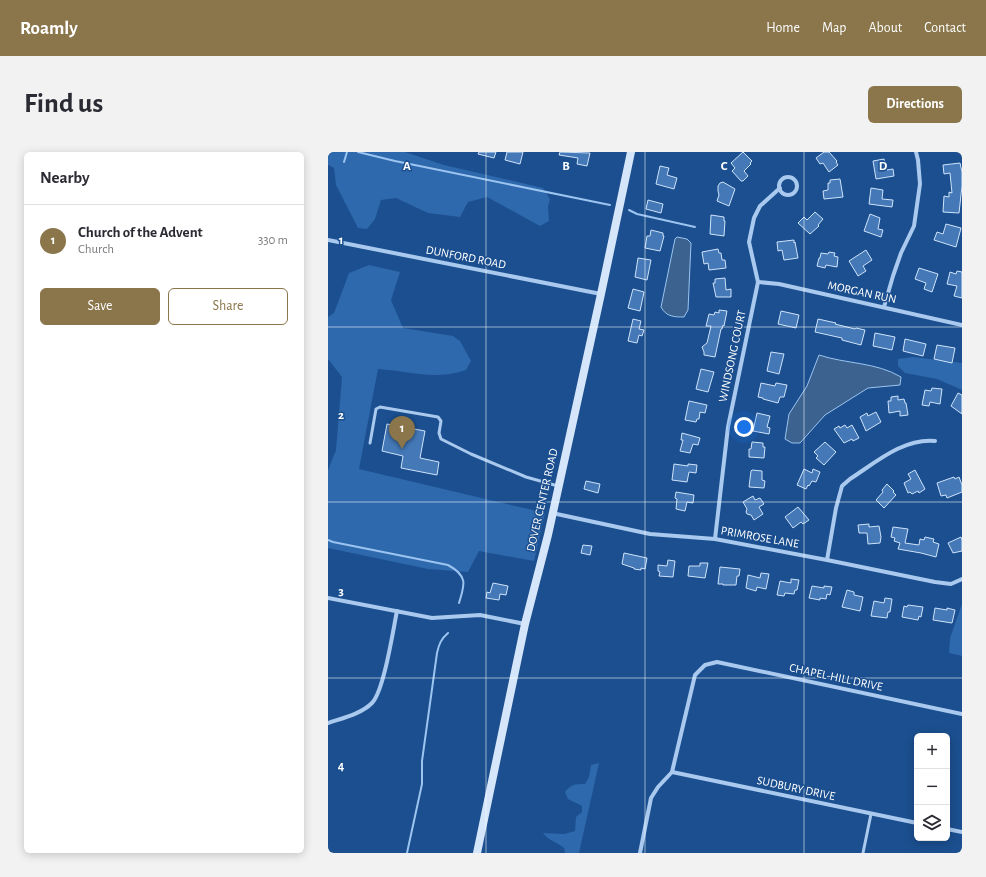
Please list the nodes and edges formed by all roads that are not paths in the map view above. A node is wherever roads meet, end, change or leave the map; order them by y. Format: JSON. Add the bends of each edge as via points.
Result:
{"nodes":[{"id":1,"x":630,"y":152,"type":"edge"},
{"id":2,"x":916,"y":152,"type":"edge"},
{"id":3,"x":780,"y":188,"type":"junction"},
{"id":4,"x":328,"y":240,"type":"edge"},
{"id":5,"x":758,"y":282,"type":"junction"},
{"id":6,"x":601,"y":294,"type":"junction"},
{"id":7,"x":884,"y":307,"type":"junction"},
{"id":8,"x":962,"y":325,"type":"edge"},
{"id":9,"x":935,"y":441,"type":"dead end"},
{"id":10,"x":370,"y":443,"type":"dead end"},
{"id":11,"x":558,"y":486,"type":"junction"},
{"id":12,"x":552,"y":513,"type":"junction"},
{"id":13,"x":715,"y":539,"type":"junction"},
{"id":14,"x":826,"y":560,"type":"junction"},
{"id":15,"x":962,"y":578,"type":"edge"},
{"id":16,"x":328,"y":598,"type":"edge"},
{"id":17,"x":397,"y":611,"type":"junction"},
{"id":18,"x":525,"y":624,"type":"junction"},
{"id":19,"x":962,"y":714,"type":"edge"},
{"id":20,"x":328,"y":723,"type":"edge"},
{"id":21,"x":672,"y":772,"type":"junction"},
{"id":22,"x":871,"y":814,"type":"junction"},
{"id":23,"x":914,"y":822,"type":"edge"},
{"id":24,"x":950,"y":830,"type":"edge"},
{"id":25,"x":962,"y":832,"type":"edge"},
{"id":26,"x":477,"y":853,"type":"edge"},
{"id":27,"x":640,"y":853,"type":"edge"},
{"id":28,"x":863,"y":853,"type":"edge"}],
"edges":[{"from":1,"to":6,"type":"street","name":"DOVER CENTER ROAD"},
{"from":2,"to":7,"type":"street","via":[[920,184],[914,226],[901,252]]},
{"from":3,"to":3,"type":"street","name":"WINDSONG COURT","via":[[781,181],[785,178],[793,178],[797,188],[792,194],[785,194]]},
{"from":3,"to":5,"type":"street","name":"WINDSONG COURT","via":[[760,206],[754,218],[749,242]]},
{"from":4,"to":6,"type":"street","name":"DUNFORD ROAD"},
{"from":5,"to":7,"type":"street","name":"MORGAN RUN","via":[[779,284]]},
{"from":5,"to":13,"type":"street","name":"WINDSONG COURT","via":[[728,428]]},
{"from":6,"to":11,"type":"street","name":"DOVER CENTER ROAD"},
{"from":7,"to":8,"type":"street","name":"MORGAN RUN"},
{"from":9,"to":14,"type":"street","via":[[909,443],[850,478],[842,486]]},
{"from":10,"to":11,"type":"lane","via":[[376,409],[380,407],[438,417],[441,421],[441,439],[526,478]]},
{"from":11,"to":12,"type":"street","name":"DOVER CENTER ROAD"},
{"from":12,"to":13,"type":"street","name":"PRIMROSE LANE","via":[[650,534]]},
{"from":12,"to":18,"type":"street","name":"DOVER CENTER ROAD"},
{"from":13,"to":14,"type":"street","name":"PRIMROSE LANE"},
{"from":14,"to":15,"type":"street","name":"PRIMROSE LANE","via":[[950,584]]},
{"from":16,"to":17,"type":"street"},
{"from":17,"to":18,"type":"street","via":[[432,618],[480,615]]},
{"from":17,"to":20,"type":"street","via":[[381,688],[373,702],[360,712]]},
{"from":18,"to":26,"type":"street","name":"DOVER CENTER ROAD"},
{"from":19,"to":21,"type":"street","name":"CHAPEL-HILL DRIVE","via":[[717,662],[705,665],[695,675]]},
{"from":21,"to":22,"type":"street","name":"SUDBURY DRIVE"},
{"from":21,"to":27,"type":"street","via":[[651,798]]},
{"from":22,"to":23,"type":"street","name":"SUDBURY DRIVE"},
{"from":22,"to":28,"type":"lane"},
{"from":24,"to":25,"type":"street"}]}
